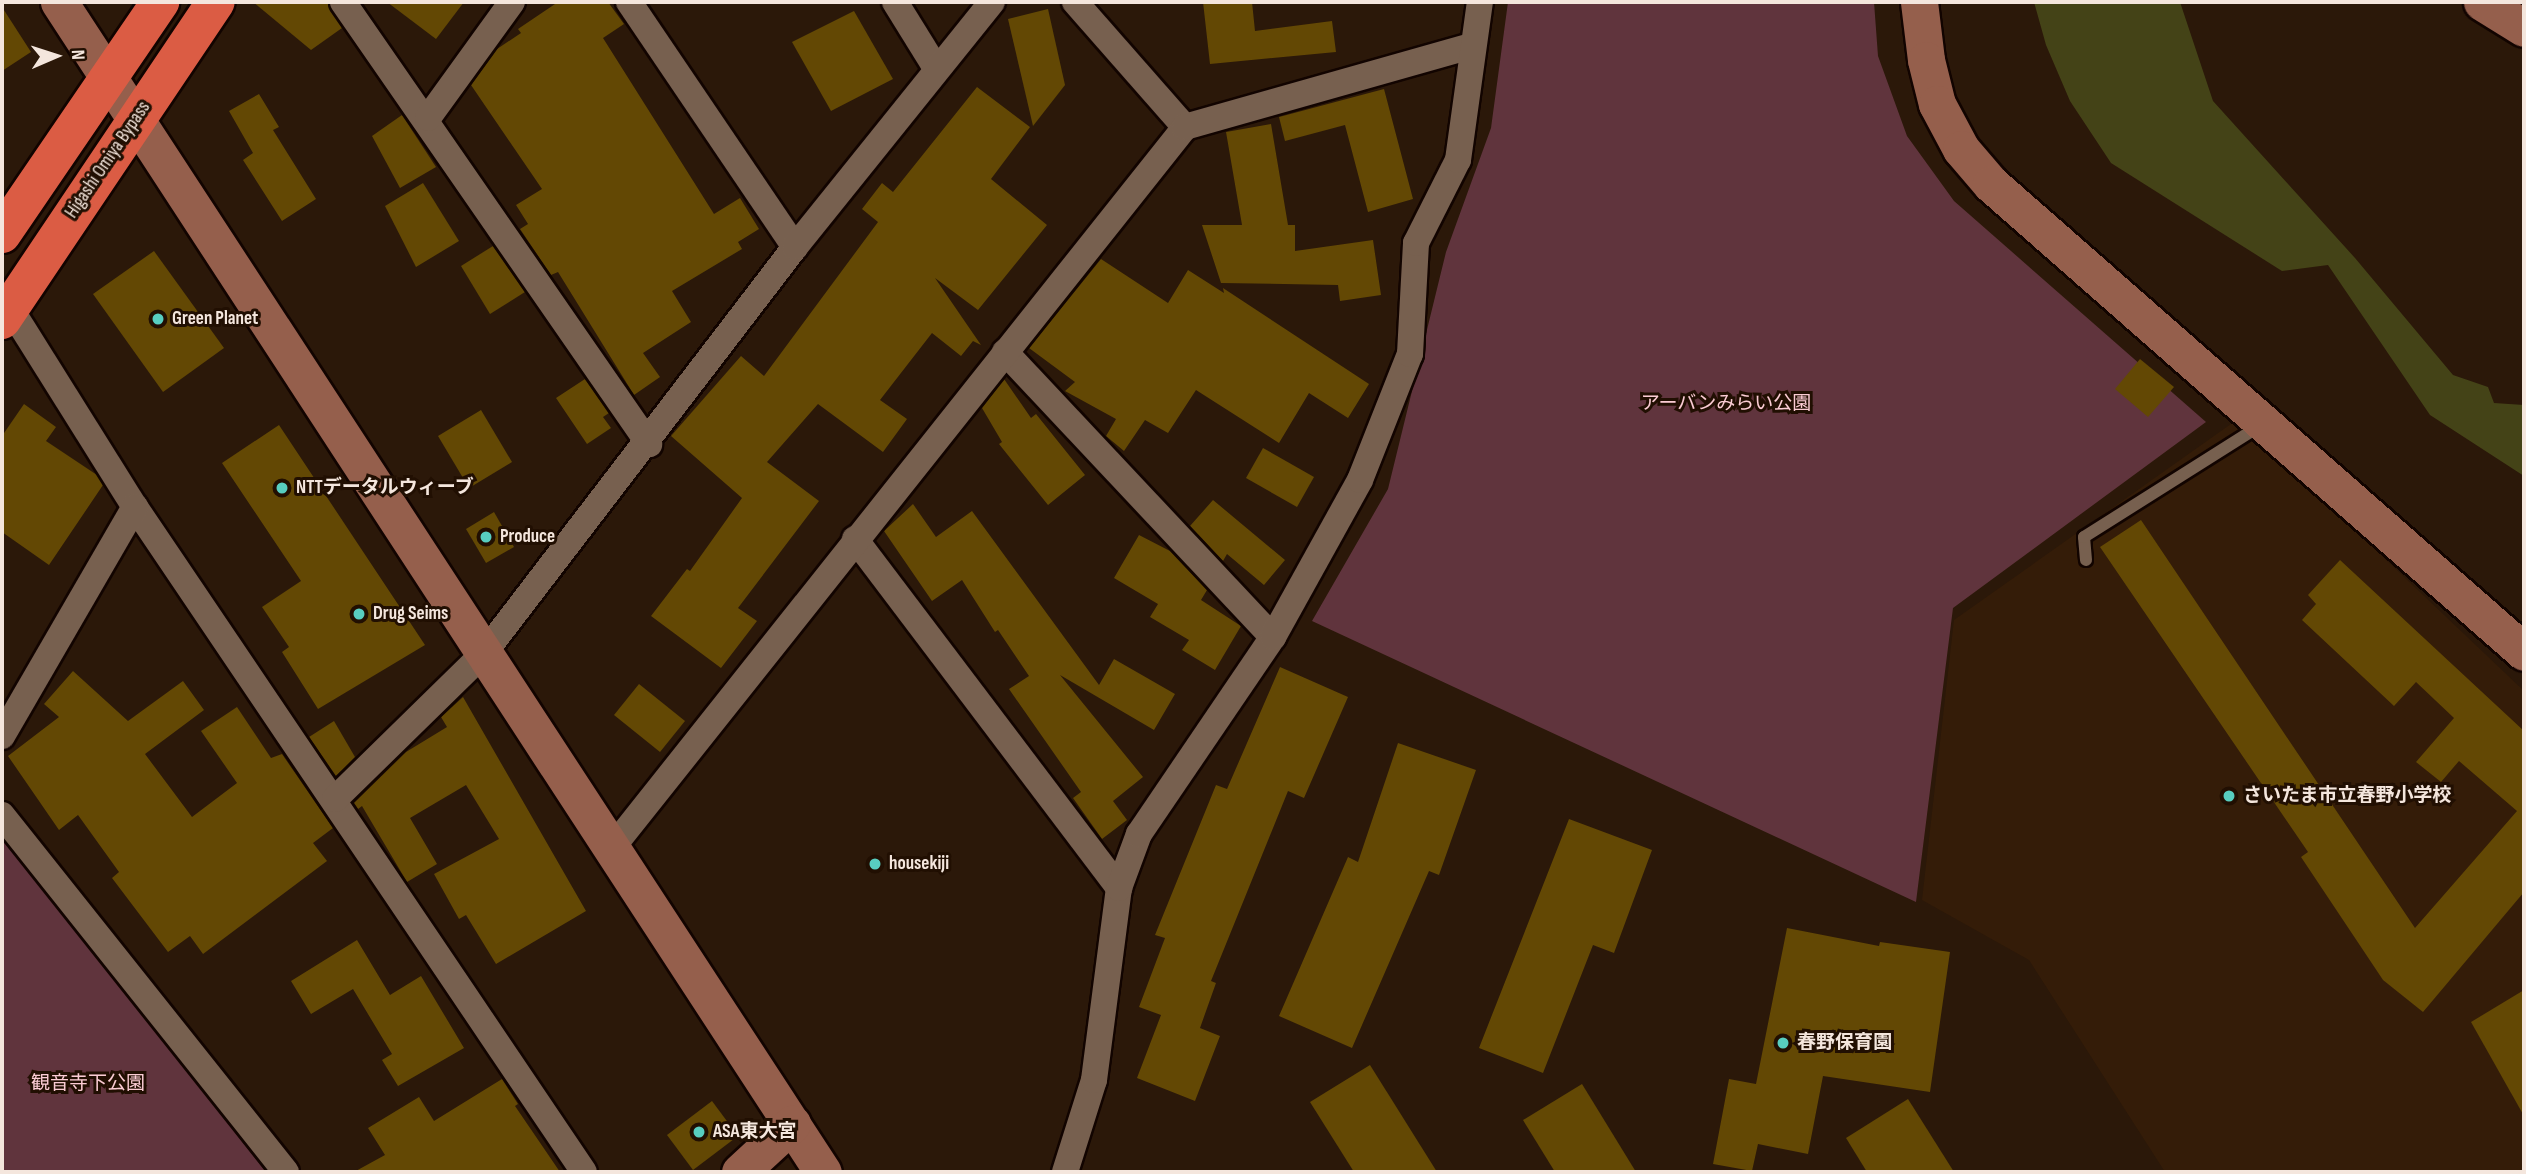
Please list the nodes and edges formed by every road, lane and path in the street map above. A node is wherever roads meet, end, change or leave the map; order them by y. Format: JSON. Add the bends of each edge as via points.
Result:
{"nodes":[{"id":1,"x":59,"y":2,"type":"edge"},
{"id":2,"x":160,"y":2,"type":"edge"},
{"id":3,"x":216,"y":2,"type":"edge"},
{"id":4,"x":343,"y":2,"type":"edge"},
{"id":5,"x":512,"y":2,"type":"edge"},
{"id":6,"x":629,"y":2,"type":"edge"},
{"id":7,"x":895,"y":2,"type":"edge"},
{"id":8,"x":992,"y":2,"type":"edge"},
{"id":9,"x":1075,"y":2,"type":"edge"},
{"id":10,"x":1480,"y":2,"type":"edge"},
{"id":11,"x":1919,"y":2,"type":"edge"},
{"id":12,"x":2490,"y":4,"type":"edge"},
{"id":13,"x":2524,"y":28,"type":"edge"},
{"id":14,"x":1472,"y":46,"type":"junction"},
{"id":15,"x":936,"y":68,"type":"junction"},
{"id":16,"x":110,"y":78,"type":"junction"},
{"id":17,"x":137,"y":116,"type":"junction"},
{"id":18,"x":428,"y":118,"type":"junction"},
{"id":19,"x":1185,"y":127,"type":"junction"},
{"id":20,"x":2,"y":234,"type":"edge"},
{"id":21,"x":795,"y":247,"type":"junction"},
{"id":22,"x":6,"y":314,"type":"edge"},
{"id":23,"x":1006,"y":352,"type":"junction"},
{"id":24,"x":2265,"y":423,"type":"junction"},
{"id":25,"x":649,"y":444,"type":"junction"},
{"id":26,"x":135,"y":507,"type":"junction"},
{"id":27,"x":855,"y":539,"type":"junction"},
{"id":28,"x":2085,"y":560,"type":"dead end"},
{"id":29,"x":1273,"y":637,"type":"junction"},
{"id":30,"x":485,"y":652,"type":"junction"},
{"id":31,"x":2524,"y":652,"type":"edge"},
{"id":32,"x":2,"y":736,"type":"edge"},
{"id":33,"x":335,"y":799,"type":"junction"},
{"id":34,"x":2,"y":815,"type":"edge"},
{"id":35,"x":612,"y":848,"type":"junction"},
{"id":36,"x":1119,"y":888,"type":"junction"},
{"id":37,"x":792,"y":1124,"type":"junction"},
{"id":38,"x":286,"y":1172,"type":"edge"},
{"id":39,"x":584,"y":1172,"type":"edge"},
{"id":40,"x":740,"y":1172,"type":"edge"},
{"id":41,"x":823,"y":1172,"type":"edge"},
{"id":42,"x":1065,"y":1172,"type":"edge"}],
"edges":[{"from":1,"to":16,"type":"street"},
{"from":2,"to":16,"type":"highway"},
{"from":3,"to":17,"type":"highway","name":"Higashi Omiya Bypass"},
{"from":4,"to":18,"type":"street"},
{"from":5,"to":18,"type":"street"},
{"from":6,"to":21,"type":"street"},
{"from":7,"to":15,"type":"street"},
{"from":8,"to":15,"type":"street"},
{"from":9,"to":19,"type":"street"},
{"from":10,"to":14,"type":"street"},
{"from":11,"to":24,"type":"street","via":[[1937,104],[1961,149],[2037,228]]},
{"from":12,"to":13,"type":"street"},
{"from":14,"to":19,"type":"street"},
{"from":14,"to":29,"type":"street","via":[[1458,160],[1416,243],[1410,354],[1360,480]]},
{"from":15,"to":21,"type":"street"},
{"from":16,"to":17,"type":"street"},
{"from":16,"to":20,"type":"highway"},
{"from":17,"to":22,"type":"highway","name":"Higashi Omiya Bypass"},
{"from":17,"to":30,"type":"street"},
{"from":18,"to":25,"type":"street"},
{"from":19,"to":23,"type":"street"},
{"from":21,"to":25,"type":"street"},
{"from":22,"to":26,"type":"street"},
{"from":23,"to":27,"type":"street"},
{"from":23,"to":29,"type":"street"},
{"from":24,"to":28,"type":"lane","via":[[2084,537]]},
{"from":24,"to":31,"type":"street"},
{"from":25,"to":30,"type":"street"},
{"from":26,"to":32,"type":"street"},
{"from":26,"to":33,"type":"street"},
{"from":27,"to":35,"type":"street"},
{"from":27,"to":36,"type":"street"},
{"from":29,"to":36,"type":"street","via":[[1139,834]]},
{"from":30,"to":33,"type":"street"},
{"from":30,"to":35,"type":"street"},
{"from":33,"to":39,"type":"street"},
{"from":34,"to":38,"type":"street"},
{"from":35,"to":37,"type":"street"},
{"from":36,"to":42,"type":"street","via":[[1094,1080]]},
{"from":37,"to":40,"type":"street"},
{"from":37,"to":41,"type":"street"}]}
